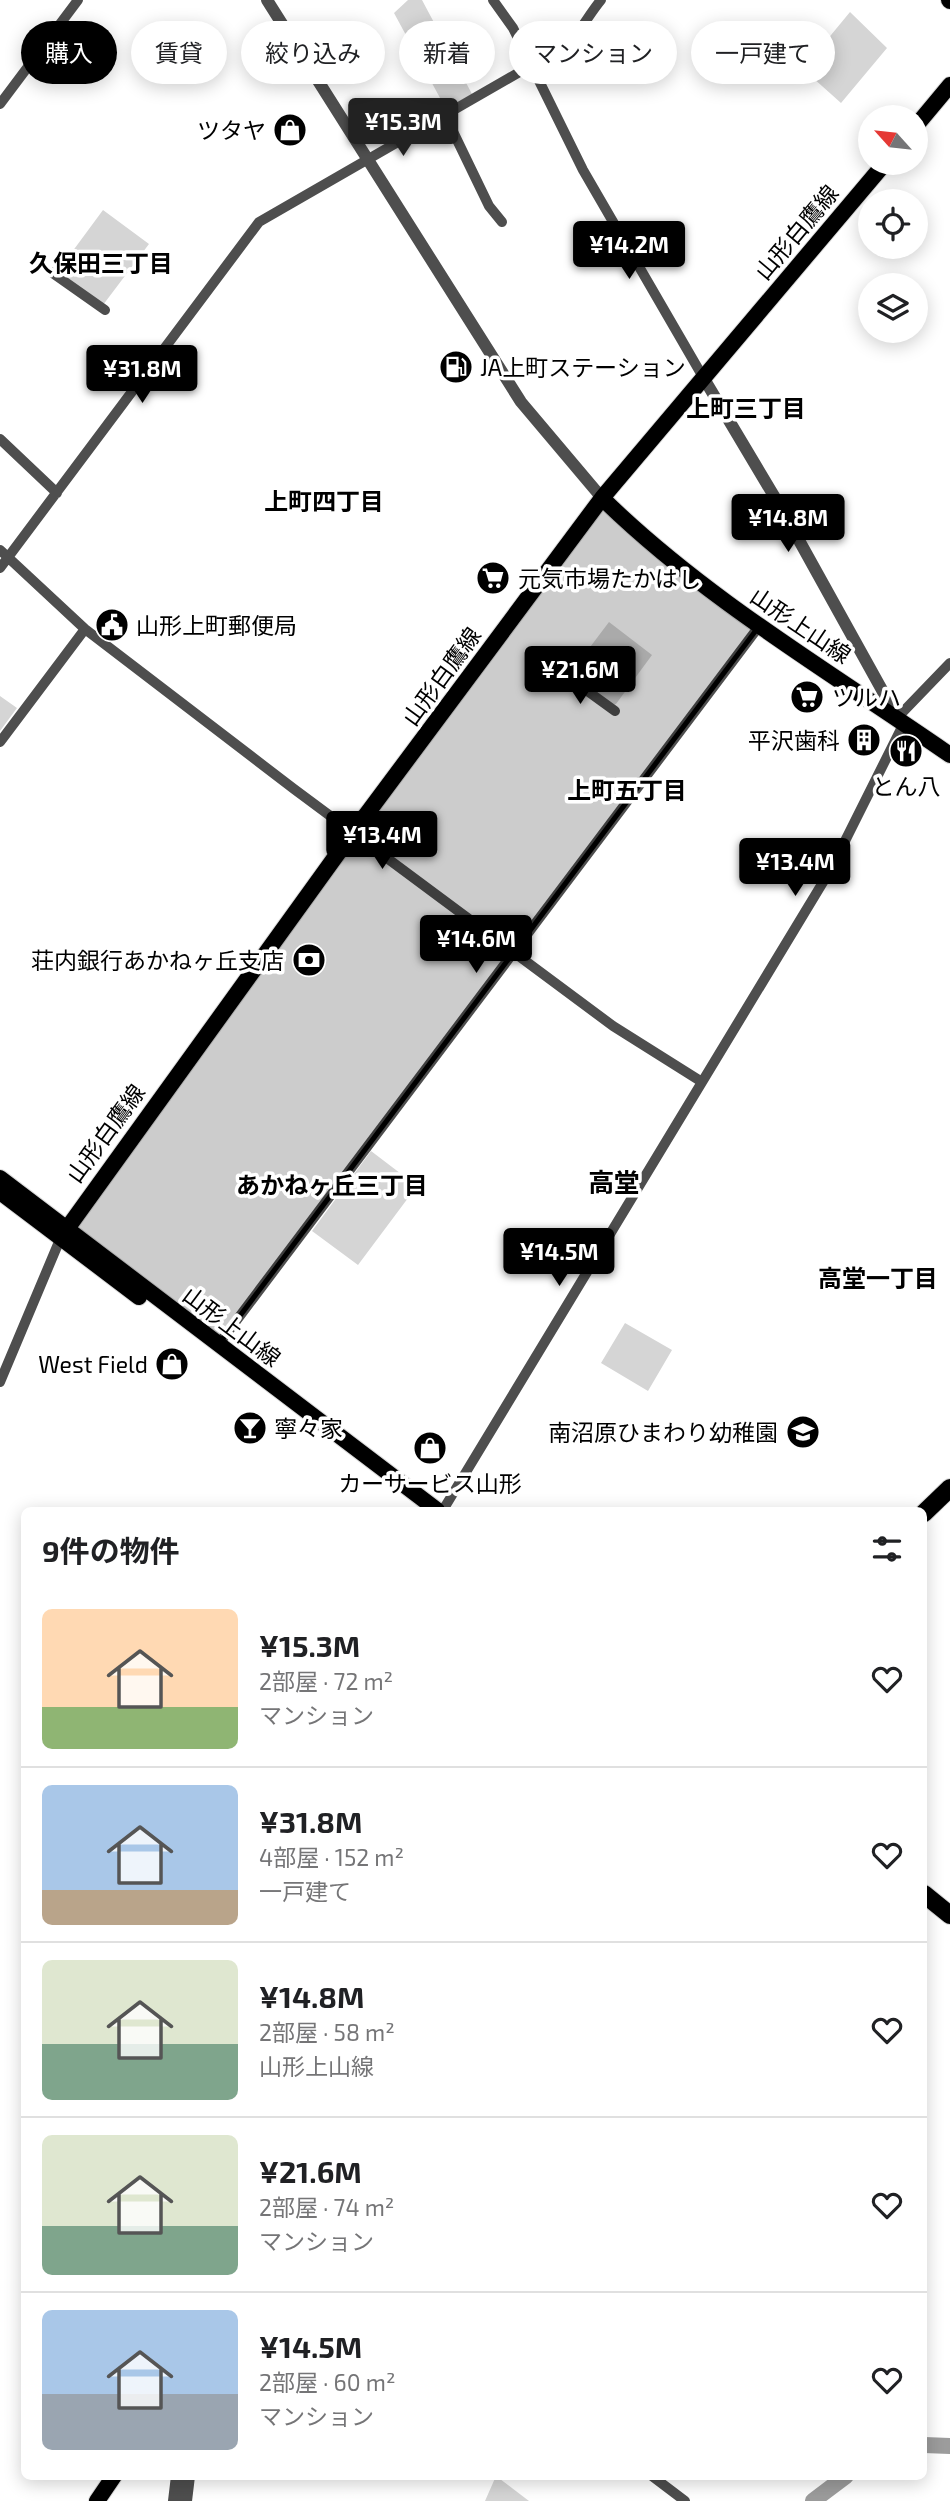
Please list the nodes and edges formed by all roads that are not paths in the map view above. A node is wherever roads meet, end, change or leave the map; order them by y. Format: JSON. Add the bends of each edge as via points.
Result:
{"nodes":[{"id":1,"x":78,"y":0,"type":"edge"},
{"id":2,"x":267,"y":0,"type":"edge"},
{"id":3,"x":493,"y":0,"type":"edge"},
{"id":4,"x":601,"y":0,"type":"edge"},
{"id":5,"x":585,"y":21,"type":"edge"},
{"id":6,"x":509,"y":22,"type":"edge"},
{"id":7,"x":509,"y":78,"type":"edge"},
{"id":8,"x":539,"y":84,"type":"edge"},
{"id":9,"x":950,"y":86,"type":"edge"},
{"id":10,"x":0,"y":104,"type":"edge"},
{"id":11,"x":928,"y":112,"type":"edge"},
{"id":12,"x":445,"y":115,"type":"junction"},
{"id":13,"x":368,"y":160,"type":"junction"},
{"id":14,"x":875,"y":175,"type":"edge"},
{"id":15,"x":502,"y":222,"type":"dead end"},
{"id":16,"x":51,"y":272,"type":"dead end"},
{"id":17,"x":104,"y":310,"type":"dead end"},
{"id":18,"x":703,"y":377,"type":"junction"},
{"id":19,"x":0,"y":439,"type":"edge"},
{"id":20,"x":57,"y":493,"type":"junction"},
{"id":21,"x":602,"y":498,"type":"junction"},
{"id":22,"x":4,"y":554,"type":"edge"},
{"id":23,"x":0,"y":568,"type":"edge"},
{"id":24,"x":760,"y":625,"type":"junction"},
{"id":25,"x":85,"y":629,"type":"junction"},
{"id":26,"x":950,"y":663,"type":"edge"},
{"id":27,"x":564,"y":674,"type":"dead end"},
{"id":28,"x":615,"y":711,"type":"dead end"},
{"id":29,"x":901,"y":720,"type":"junction"},
{"id":30,"x":0,"y":742,"type":"edge"},
{"id":31,"x":950,"y":755,"type":"edge"},
{"id":32,"x":354,"y":831,"type":"junction"},
{"id":33,"x":514,"y":951,"type":"junction"},
{"id":34,"x":702,"y":1082,"type":"junction"},
{"id":35,"x":0,"y":1178,"type":"edge"},
{"id":36,"x":0,"y":1192,"type":"edge"},
{"id":37,"x":63,"y":1232,"type":"junction"},
{"id":38,"x":218,"y":1345,"type":"junction"},
{"id":39,"x":0,"y":1382,"type":"edge"},
{"id":40,"x":950,"y":1488,"type":"edge"},
{"id":41,"x":950,"y":1499,"type":"edge"},
{"id":42,"x":420,"y":1507,"type":"edge"},
{"id":43,"x":433,"y":1507,"type":"edge"},
{"id":44,"x":445,"y":1507,"type":"edge"},
{"id":45,"x":927,"y":1510,"type":"edge"},
{"id":46,"x":927,"y":1521,"type":"edge"},
{"id":47,"x":927,"y":1885,"type":"edge"},
{"id":48,"x":927,"y":1896,"type":"edge"},
{"id":49,"x":950,"y":1903,"type":"edge"},
{"id":50,"x":950,"y":1915,"type":"edge"},
{"id":51,"x":111,"y":2480,"type":"edge"},
{"id":52,"x":177,"y":2480,"type":"edge"},
{"id":53,"x":189,"y":2480,"type":"edge"},
{"id":54,"x":657,"y":2480,"type":"edge"},
{"id":55,"x":97,"y":2501,"type":"edge"},
{"id":56,"x":174,"y":2501,"type":"edge"},
{"id":57,"x":187,"y":2501,"type":"edge"},
{"id":58,"x":685,"y":2501,"type":"edge"}],
"edges":[{"from":1,"to":10,"type":"street"},
{"from":2,"to":13,"type":"street"},
{"from":3,"to":6,"type":"street"},
{"from":4,"to":5,"type":"street"},
{"from":7,"to":12,"type":"street"},
{"from":8,"to":18,"type":"street","via":[[583,170]]},
{"from":9,"to":11,"type":"main road"},
{"from":12,"to":13,"type":"street"},
{"from":12,"to":15,"type":"street","via":[[489,206]]},
{"from":13,"to":20,"type":"street","via":[[259,222]]},
{"from":13,"to":21,"type":"street","via":[[521,402]]},
{"from":14,"to":18,"type":"main road","name":"山形白鷹線"},
{"from":16,"to":17,"type":"street"},
{"from":18,"to":21,"type":"main road","name":"山形白鷹線"},
{"from":18,"to":29,"type":"street"},
{"from":19,"to":20,"type":"street"},
{"from":20,"to":22,"type":"street"},
{"from":21,"to":24,"type":"main road","name":"山形上山線","via":[[702,585]]},
{"from":21,"to":32,"type":"main road","name":"山形白鷹線"},
{"from":22,"to":23,"type":"street"},
{"from":22,"to":25,"type":"street"},
{"from":24,"to":29,"type":"main road","name":"山形上山線"},
{"from":24,"to":33,"type":"street"},
{"from":25,"to":30,"type":"street"},
{"from":25,"to":32,"type":"street"},
{"from":26,"to":29,"type":"street"},
{"from":27,"to":28,"type":"street"},
{"from":29,"to":31,"type":"main road","name":"山形上山線"},
{"from":29,"to":34,"type":"street","via":[[831,869]]},
{"from":32,"to":33,"type":"street"},
{"from":32,"to":37,"type":"main road","name":"山形白鷹線"},
{"from":33,"to":34,"type":"street","via":[[613,1026]]},
{"from":33,"to":38,"type":"street"},
{"from":34,"to":44,"type":"street"},
{"from":35,"to":37,"type":"main road","name":"山形上山線"},
{"from":36,"to":37,"type":"main road","name":"山形上山線"},
{"from":37,"to":38,"type":"main road","name":"山形上山線"},
{"from":37,"to":39,"type":"street"},
{"from":37,"to":42,"type":"main road","name":"山形上山線"},
{"from":38,"to":43,"type":"main road","name":"山形上山線"},
{"from":40,"to":45,"type":"highway"},
{"from":41,"to":46,"type":"highway"},
{"from":47,"to":49,"type":"highway"},
{"from":48,"to":50,"type":"highway"},
{"from":51,"to":55,"type":"main road"},
{"from":52,"to":56,"type":"street"},
{"from":53,"to":57,"type":"street"},
{"from":54,"to":58,"type":"street"}]}
